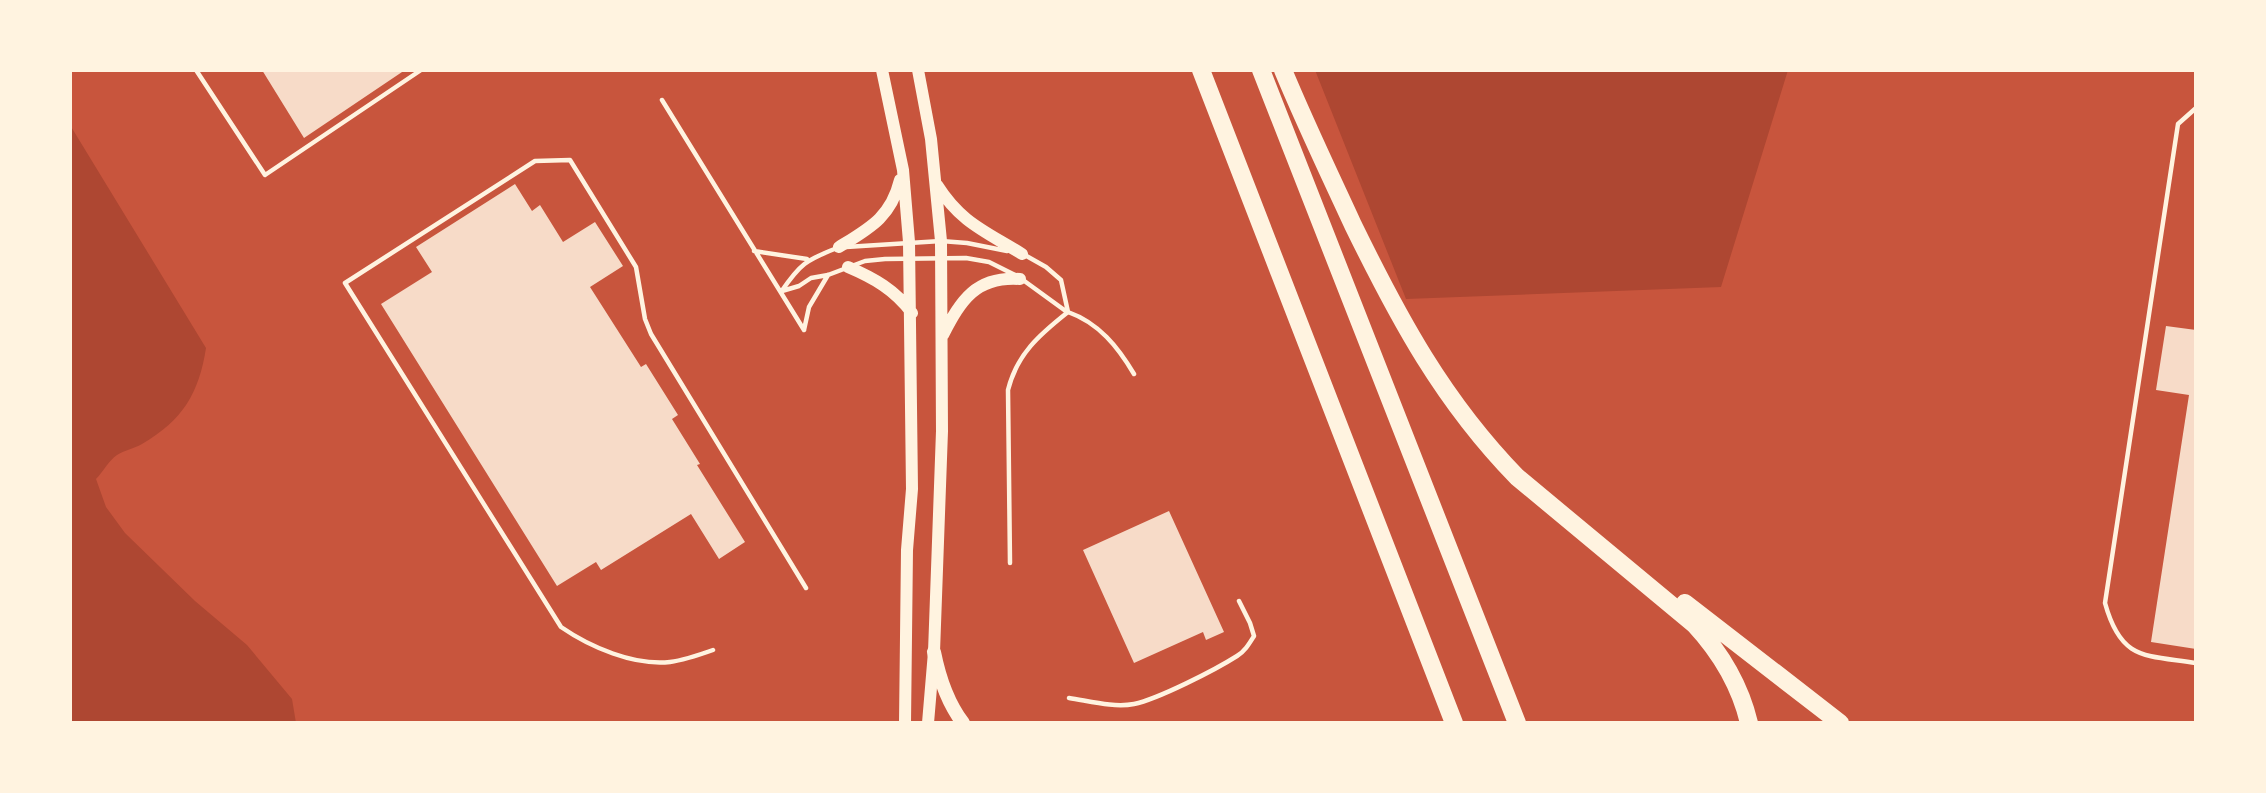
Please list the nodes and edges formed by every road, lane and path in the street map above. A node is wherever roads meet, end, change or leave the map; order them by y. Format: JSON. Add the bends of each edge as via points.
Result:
{"nodes":[{"id":1,"x":196,"y":70,"type":"edge"},
{"id":2,"x":421,"y":70,"type":"edge"},
{"id":3,"x":882,"y":70,"type":"edge"},
{"id":4,"x":918,"y":70,"type":"edge"},
{"id":5,"x":1201,"y":70,"type":"edge"},
{"id":6,"x":1261,"y":70,"type":"edge"},
{"id":7,"x":1283,"y":70,"type":"edge"},
{"id":8,"x":662,"y":100,"type":"dead end"},
{"id":9,"x":2196,"y":108,"type":"edge"},
{"id":10,"x":903,"y":170,"type":"junction"},
{"id":11,"x":936,"y":183,"type":"junction"},
{"id":12,"x":941,"y":241,"type":"junction"},
{"id":13,"x":909,"y":242,"type":"junction"},
{"id":14,"x":839,"y":247,"type":"junction"},
{"id":15,"x":754,"y":251,"type":"junction"},
{"id":16,"x":1022,"y":254,"type":"junction"},
{"id":17,"x":910,"y":257,"type":"junction"},
{"id":18,"x":941,"y":258,"type":"junction"},
{"id":19,"x":808,"y":259,"type":"junction"},
{"id":20,"x":848,"y":267,"type":"junction"},
{"id":21,"x":828,"y":275,"type":"junction"},
{"id":22,"x":1020,"y":279,"type":"junction"},
{"id":23,"x":780,"y":292,"type":"junction"},
{"id":24,"x":1068,"y":312,"type":"junction"},
{"id":25,"x":912,"y":313,"type":"junction"},
{"id":26,"x":941,"y":338,"type":"junction"},
{"id":27,"x":1134,"y":374,"type":"dead end"},
{"id":28,"x":1574,"y":525,"type":"junction"},
{"id":29,"x":1010,"y":563,"type":"dead end"},
{"id":30,"x":806,"y":588,"type":"dead end"},
{"id":31,"x":1239,"y":601,"type":"dead end"},
{"id":32,"x":1424,"y":648,"type":"junction"},
{"id":33,"x":713,"y":650,"type":"dead end"},
{"id":34,"x":934,"y":652,"type":"junction"},
{"id":35,"x":2196,"y":663,"type":"edge"},
{"id":36,"x":1069,"y":698,"type":"dead end"},
{"id":37,"x":905,"y":723,"type":"edge"},
{"id":38,"x":928,"y":723,"type":"edge"},
{"id":39,"x":963,"y":723,"type":"edge"},
{"id":40,"x":1447,"y":723,"type":"edge"},
{"id":41,"x":1454,"y":723,"type":"edge"},
{"id":42,"x":1517,"y":723,"type":"edge"},
{"id":43,"x":1749,"y":723,"type":"edge"},
{"id":44,"x":1840,"y":723,"type":"edge"}],
"edges":[{"from":1,"to":2,"type":"lane","via":[[265,175]]},
{"from":3,"to":10,"type":"main road"},
{"from":4,"to":11,"type":"main road"},
{"from":5,"to":32,"type":"highway"},
{"from":6,"to":42,"type":"highway"},
{"from":7,"to":28,"type":"highway","via":[[1314,146],[1377,274],[1437,381],[1491,451]]},
{"from":8,"to":15,"type":"lane"},
{"from":9,"to":35,"type":"lane","via":[[2178,124],[2105,603],[2123,643],[2138,654]]},
{"from":10,"to":13,"type":"main road"},
{"from":10,"to":14,"type":"main road","via":[[886,213]]},
{"from":11,"to":12,"type":"main road"},
{"from":11,"to":16,"type":"main road","via":[[961,216]]},
{"from":12,"to":13,"type":"lane"},
{"from":12,"to":16,"type":"lane"},
{"from":12,"to":18,"type":"main road"},
{"from":13,"to":14,"type":"lane"},
{"from":13,"to":17,"type":"main road"},
{"from":14,"to":19,"type":"lane"},
{"from":15,"to":19,"type":"lane"},
{"from":15,"to":23,"type":"lane"},
{"from":16,"to":24,"type":"lane","via":[[1061,280]]},
{"from":17,"to":18,"type":"lane"},
{"from":17,"to":20,"type":"lane"},
{"from":17,"to":25,"type":"main road"},
{"from":18,"to":22,"type":"lane","via":[[989,262]]},
{"from":18,"to":26,"type":"main road"},
{"from":19,"to":23,"type":"lane"},
{"from":20,"to":21,"type":"lane"},
{"from":20,"to":25,"type":"main road","via":[[892,291]]},
{"from":21,"to":23,"type":"lane"},
{"from":21,"to":23,"type":"lane","via":[[809,307],[804,330]]},
{"from":22,"to":24,"type":"lane"},
{"from":22,"to":26,"type":"main road","via":[[1004,278],[979,286],[956,309]]},
{"from":24,"to":27,"type":"lane","via":[[1101,331]]},
{"from":24,"to":29,"type":"lane","via":[[1033,341],[1012,372],[1008,390]]},
{"from":25,"to":37,"type":"main road"},
{"from":26,"to":34,"type":"main road"},
{"from":28,"to":43,"type":"highway","via":[[1686,617],[1713,645]]},
{"from":28,"to":44,"type":"highway","via":[[1708,620]]},
{"from":30,"to":33,"type":"lane","via":[[651,334],[636,267],[570,160],[535,161],[345,283],[561,627],[581,640],[650,662],[670,662]]},
{"from":31,"to":36,"type":"lane","via":[[1254,636],[1238,656],[1133,704]]},
{"from":32,"to":40,"type":"highway"},
{"from":32,"to":41,"type":"highway"},
{"from":34,"to":38,"type":"main road"},
{"from":34,"to":39,"type":"main road","via":[[938,674]]}]}
